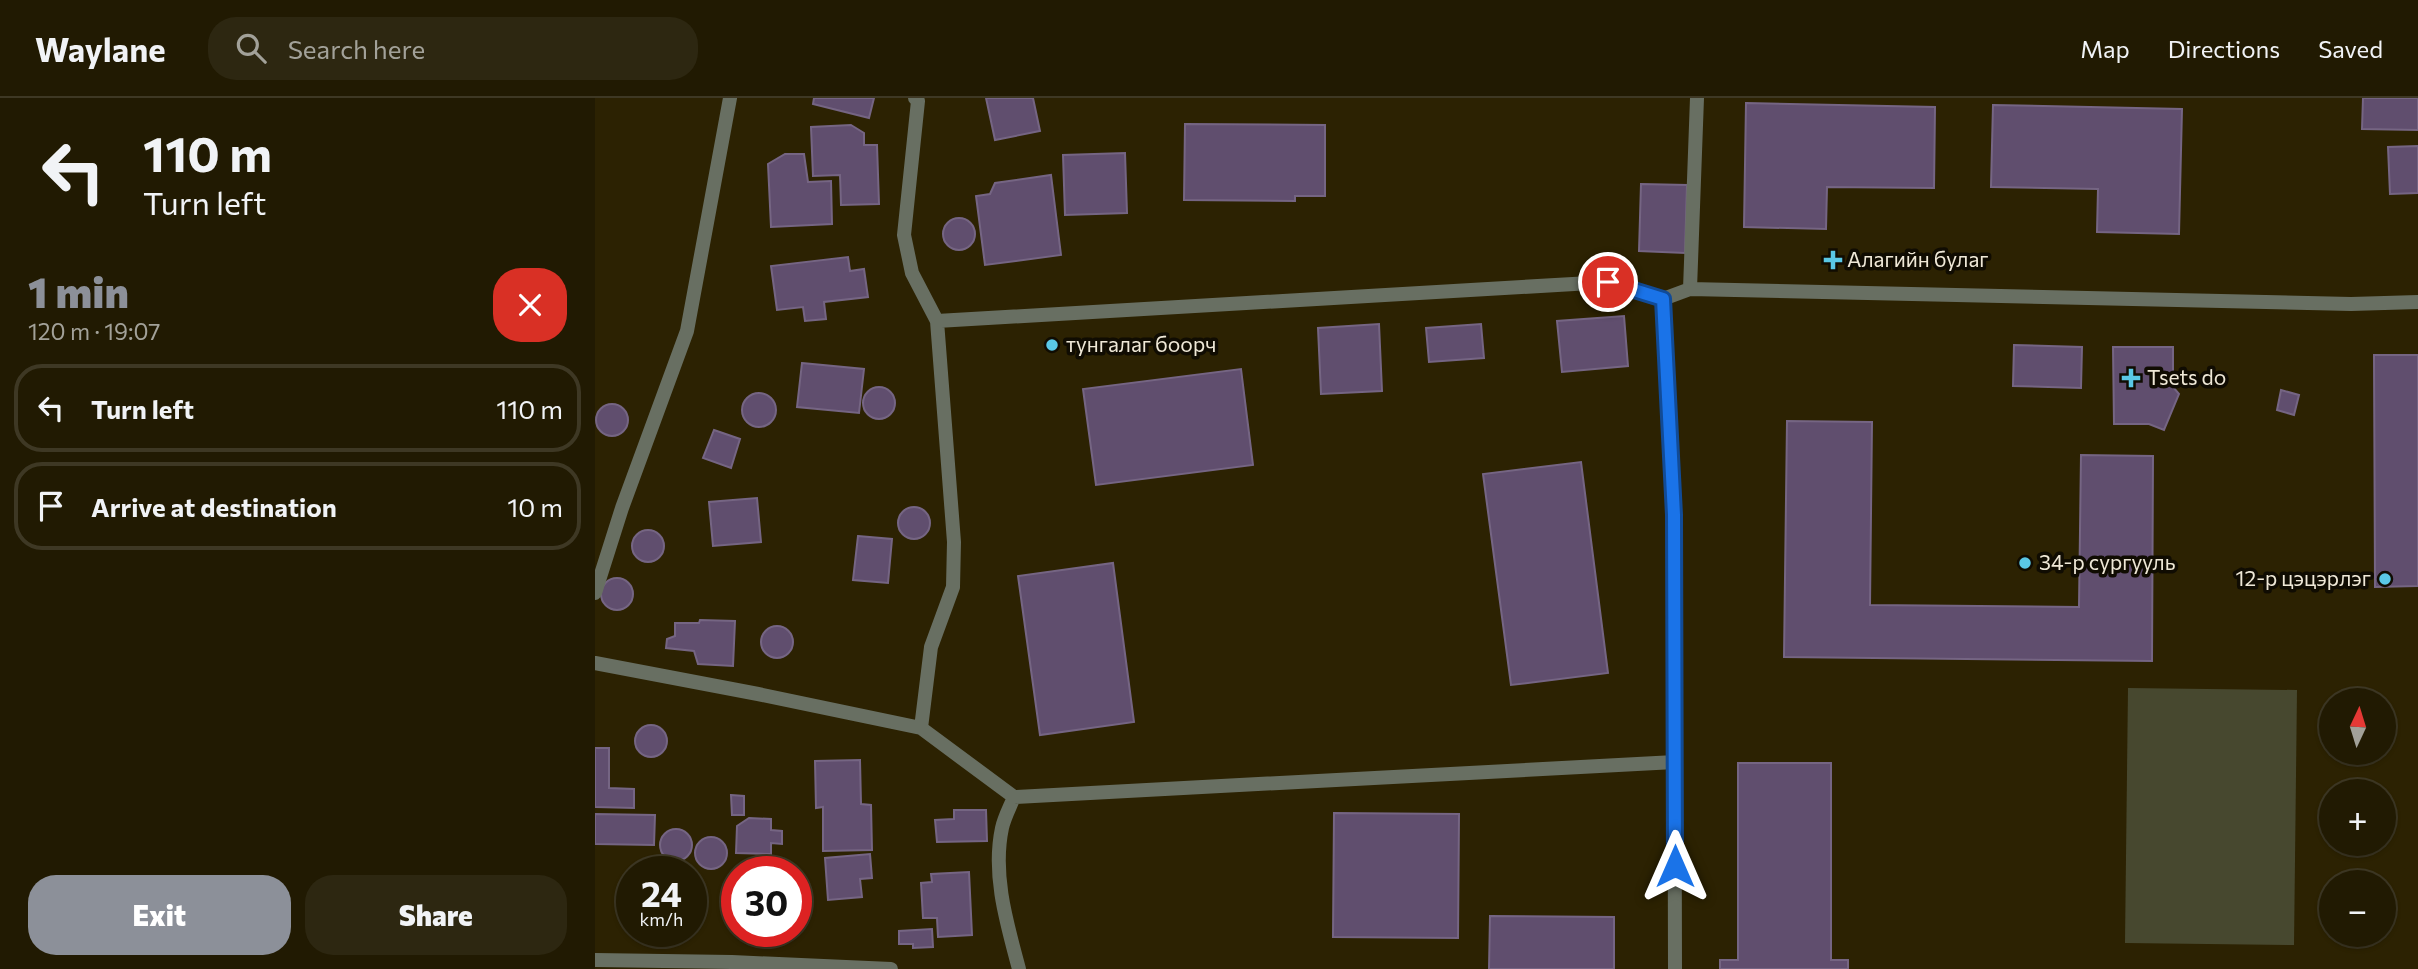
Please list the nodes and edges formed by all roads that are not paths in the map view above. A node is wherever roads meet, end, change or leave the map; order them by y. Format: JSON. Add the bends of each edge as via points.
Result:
{"nodes":[{"id":1,"x":730,"y":98,"type":"edge"},
{"id":2,"x":1697,"y":98,"type":"edge"},
{"id":3,"x":917,"y":99,"type":"edge"},
{"id":4,"x":1690,"y":289,"type":"junction"},
{"id":5,"x":1663,"y":299,"type":"junction"},
{"id":6,"x":2418,"y":302,"type":"edge"},
{"id":7,"x":937,"y":321,"type":"junction"},
{"id":8,"x":595,"y":593,"type":"edge"},
{"id":9,"x":595,"y":663,"type":"edge"},
{"id":10,"x":921,"y":728,"type":"junction"},
{"id":11,"x":1675,"y":762,"type":"junction"},
{"id":12,"x":1014,"y":797,"type":"junction"},
{"id":13,"x":595,"y":960,"type":"edge"},
{"id":14,"x":891,"y":969,"type":"edge"},
{"id":15,"x":1019,"y":969,"type":"edge"},
{"id":16,"x":1675,"y":969,"type":"edge"}],
"edges":[{"from":1,"to":8,"type":"street","via":[[687,331]]},
{"from":2,"to":4,"type":"street"},
{"from":3,"to":7,"type":"street","via":[[904,235],[912,273]]},
{"from":4,"to":5,"type":"street"},
{"from":4,"to":6,"type":"street"},
{"from":5,"to":7,"type":"street","via":[[1608,282]]},
{"from":5,"to":11,"type":"street","via":[[1674,515]]},
{"from":7,"to":10,"type":"street","via":[[954,542],[953,587],[931,647]]},
{"from":9,"to":10,"type":"street"},
{"from":10,"to":12,"type":"street"},
{"from":11,"to":12,"type":"street"},
{"from":11,"to":16,"type":"street"},
{"from":12,"to":15,"type":"street","via":[[1002,827],[1001,900]]},
{"from":13,"to":14,"type":"street"}]}
